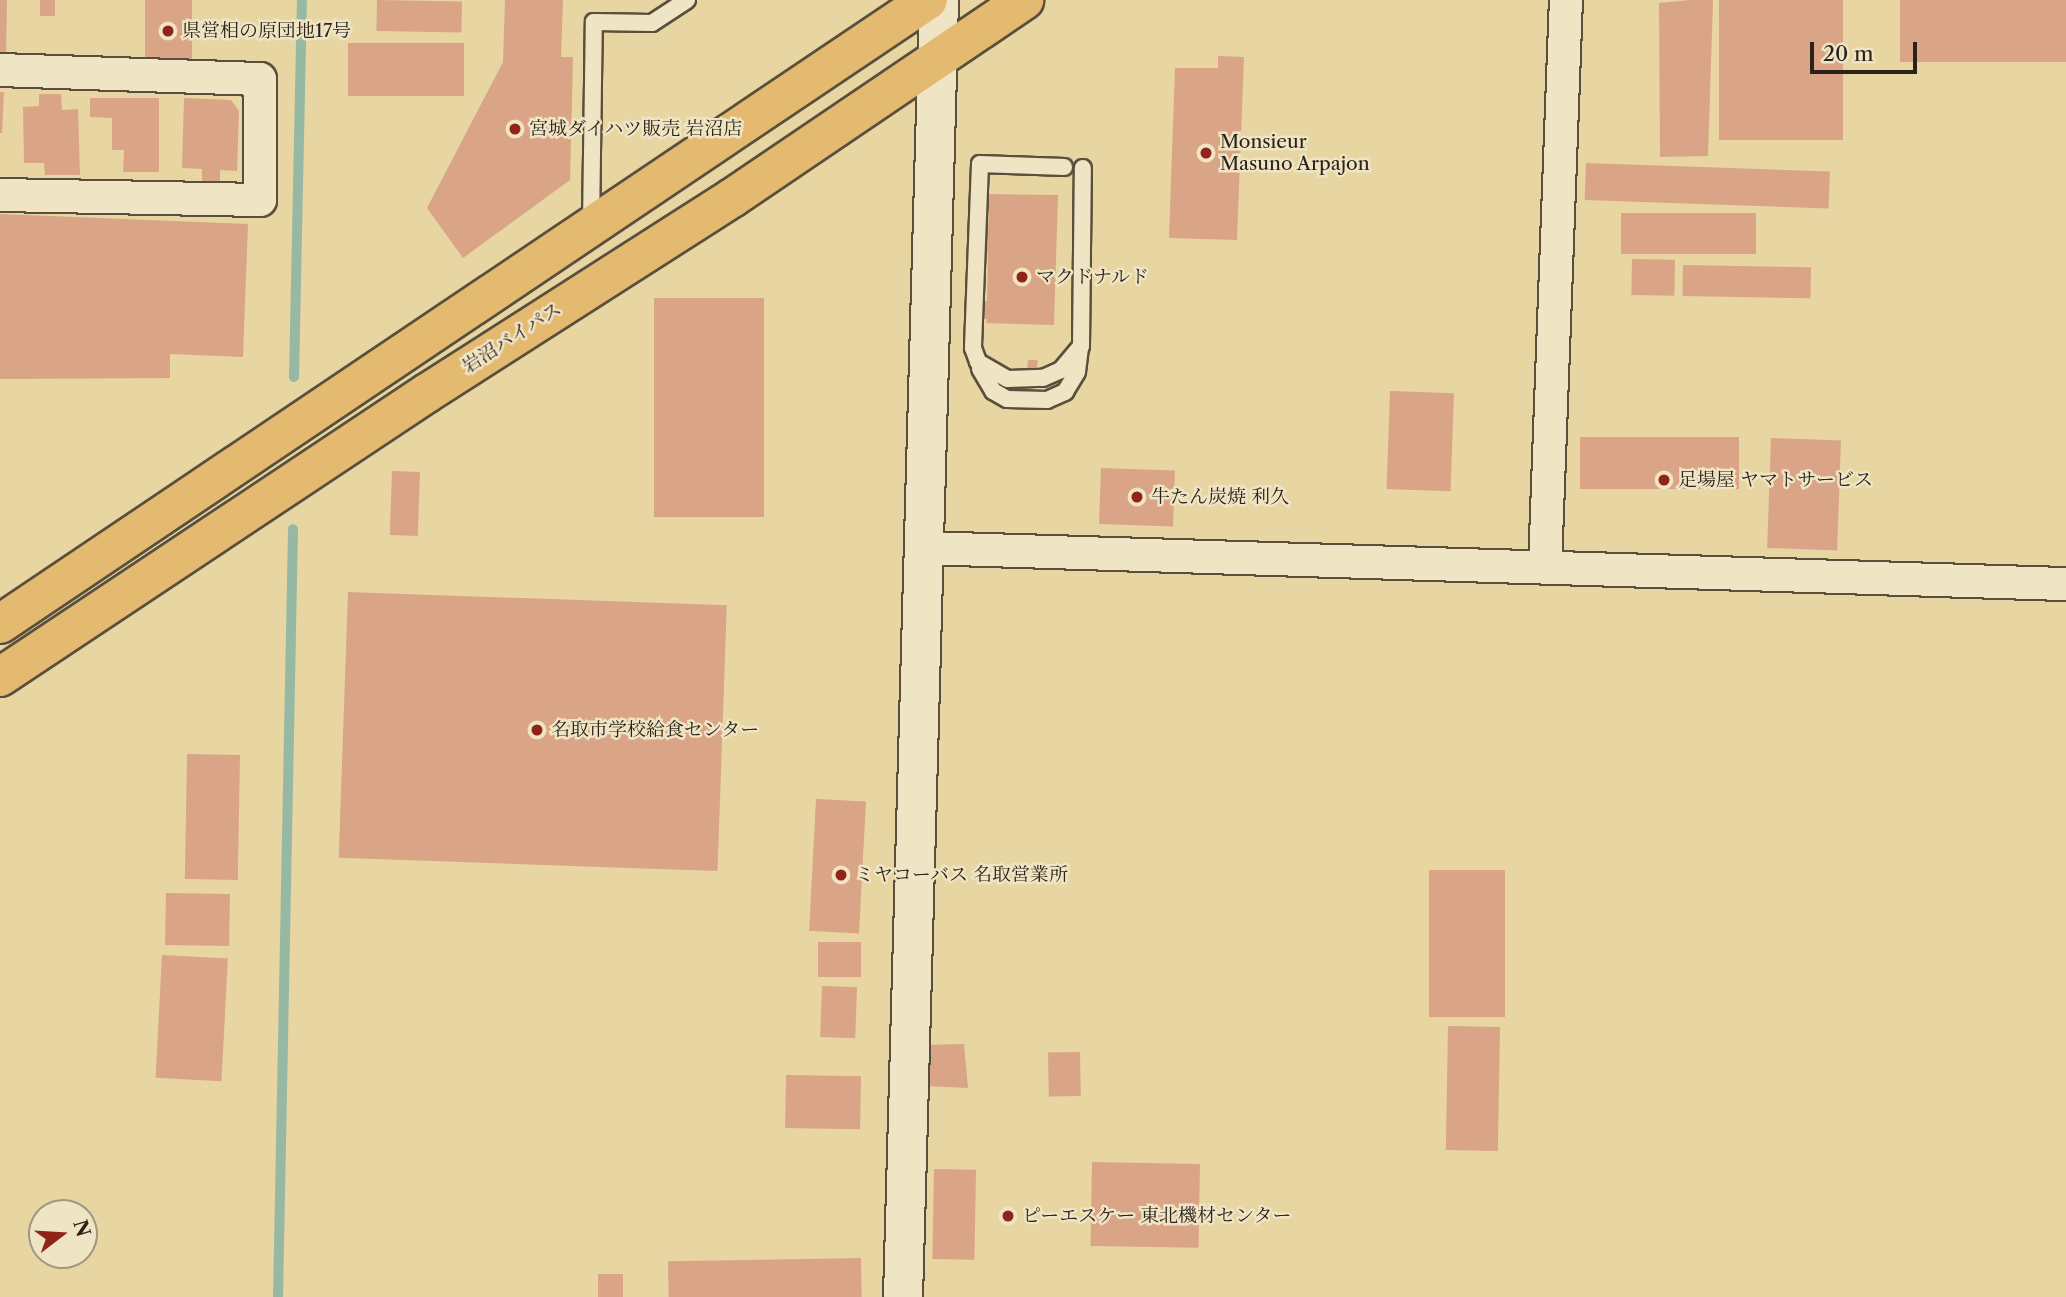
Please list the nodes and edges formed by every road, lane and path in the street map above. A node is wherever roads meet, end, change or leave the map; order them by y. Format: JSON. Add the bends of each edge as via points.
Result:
{"nodes":[{"id":1,"x":687,"y":0,"type":"edge"},
{"id":2,"x":928,"y":0,"type":"edge"},
{"id":3,"x":939,"y":0,"type":"edge"},
{"id":4,"x":1024,"y":0,"type":"edge"},
{"id":5,"x":1566,"y":0,"type":"edge"},
{"id":6,"x":937,"y":60,"type":"junction"},
{"id":7,"x":0,"y":70,"type":"edge"},
{"id":8,"x":1065,"y":167,"type":"dead end"},
{"id":9,"x":1083,"y":168,"type":"dead end"},
{"id":10,"x":0,"y":195,"type":"edge"},
{"id":11,"x":591,"y":226,"type":"junction"},
{"id":12,"x":924,"y":548,"type":"junction"},
{"id":13,"x":1545,"y":566,"type":"junction"},
{"id":14,"x":2066,"y":584,"type":"edge"},
{"id":15,"x":0,"y":624,"type":"edge"},
{"id":16,"x":0,"y":677,"type":"edge"},
{"id":17,"x":903,"y":1297,"type":"edge"}],
"edges":[{"from":1,"to":11,"type":"lane","via":[[652,23],[594,22]]},
{"from":2,"to":11,"type":"highway"},
{"from":3,"to":6,"type":"street"},
{"from":4,"to":6,"type":"highway","name":"岩沼バイパス"},
{"from":5,"to":13,"type":"street"},
{"from":6,"to":12,"type":"street"},
{"from":6,"to":16,"type":"highway","name":"岩沼バイパス"},
{"from":7,"to":10,"type":"street","via":[[260,79],[260,200]]},
{"from":8,"to":9,"type":"lane","via":[[980,164],[972,348],[978,362],[1007,379],[1043,378],[1061,370],[1081,346]]},
{"from":11,"to":15,"type":"highway"},
{"from":12,"to":13,"type":"street"},
{"from":12,"to":17,"type":"street"},
{"from":13,"to":14,"type":"street"}]}
